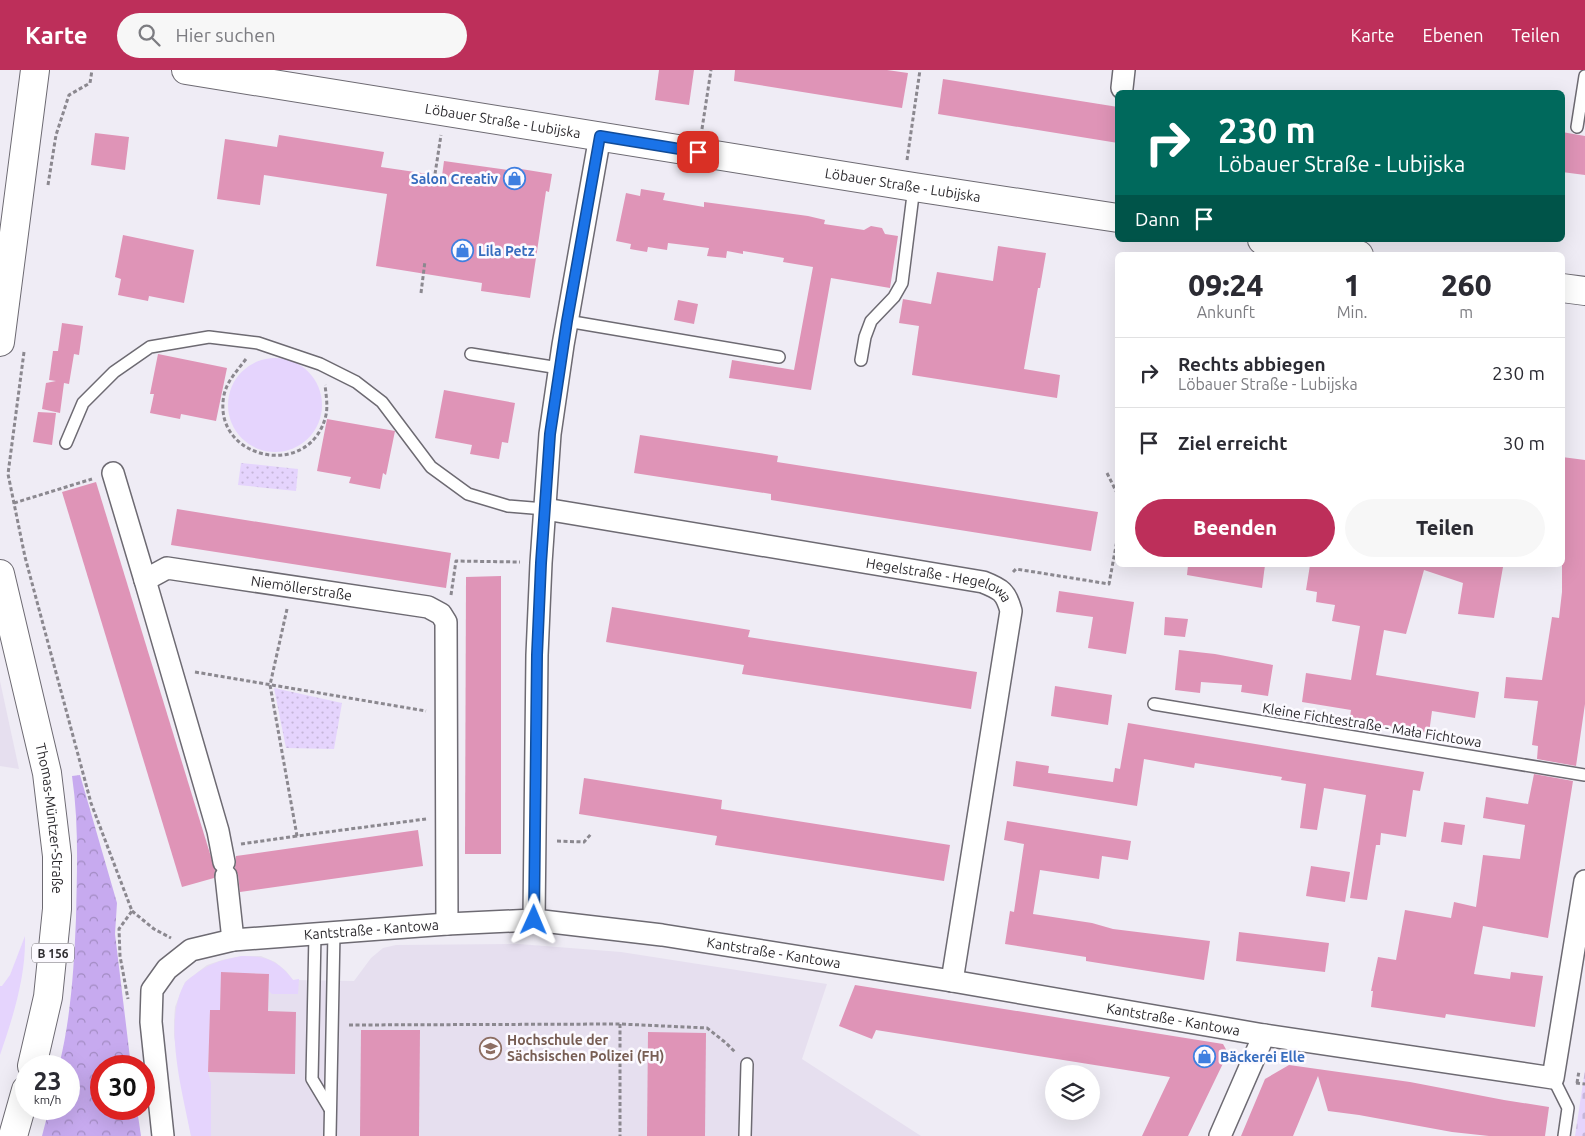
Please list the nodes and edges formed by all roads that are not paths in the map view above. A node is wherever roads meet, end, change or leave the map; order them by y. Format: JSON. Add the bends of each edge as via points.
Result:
{"nodes":[{"id":1,"x":35,"y":70,"type":"edge"},
{"id":2,"x":186,"y":70,"type":"edge"},
{"id":3,"x":232,"y":74,"type":"edge"},
{"id":4,"x":1585,"y":76,"type":"edge"},
{"id":5,"x":1577,"y":127,"type":"dead end"},
{"id":6,"x":600,"y":136,"type":"junction"},
{"id":7,"x":909,"y":186,"type":"junction"},
{"id":8,"x":1115,"y":218,"type":"edge"},
{"id":9,"x":1275,"y":242,"type":"edge"},
{"id":10,"x":1340,"y":252,"type":"edge"},
{"id":11,"x":1565,"y":288,"type":"edge"},
{"id":12,"x":1585,"y":291,"type":"edge"},
{"id":13,"x":567,"y":321,"type":"junction"},
{"id":14,"x":12,"y":345,"type":"edge"},
{"id":15,"x":471,"y":354,"type":"dead end"},
{"id":16,"x":779,"y":357,"type":"dead end"},
{"id":17,"x":861,"y":360,"type":"dead end"},
{"id":18,"x":559,"y":368,"type":"junction"},
{"id":19,"x":66,"y":443,"type":"dead end"},
{"id":20,"x":113,"y":473,"type":"road end"},
{"id":21,"x":545,"y":509,"type":"junction"},
{"id":22,"x":0,"y":574,"type":"edge"},
{"id":23,"x":145,"y":580,"type":"junction"},
{"id":24,"x":1154,"y":704,"type":"dead end"},
{"id":25,"x":1585,"y":775,"type":"edge"},
{"id":26,"x":1585,"y":881,"type":"edge"},
{"id":27,"x":534,"y":920,"type":"junction"},
{"id":28,"x":447,"y":924,"type":"junction"},
{"id":29,"x":324,"y":933,"type":"junction"},
{"id":30,"x":233,"y":940,"type":"junction"},
{"id":31,"x":952,"y":981,"type":"junction"},
{"id":32,"x":1264,"y":1035,"type":"junction"},
{"id":33,"x":35,"y":1055,"type":"edge"},
{"id":34,"x":748,"y":1064,"type":"road end"},
{"id":35,"x":1553,"y":1078,"type":"junction"},
{"id":36,"x":330,"y":1109,"type":"junction"},
{"id":37,"x":18,"y":1120,"type":"edge"},
{"id":38,"x":13,"y":1136,"type":"edge"},
{"id":39,"x":163,"y":1136,"type":"edge"},
{"id":40,"x":330,"y":1136,"type":"edge"},
{"id":41,"x":746,"y":1136,"type":"edge"},
{"id":42,"x":1220,"y":1136,"type":"edge"},
{"id":43,"x":1564,"y":1136,"type":"edge"}],
"edges":[{"from":1,"to":14,"type":"main road"},
{"from":2,"to":3,"type":"main road","name":"Löbauer Straße - Lubijska"},
{"from":3,"to":6,"type":"main road","name":"Löbauer Straße - Lubijska"},
{"from":4,"to":5,"type":"lane"},
{"from":6,"to":7,"type":"main road","name":"Löbauer Straße - Lubijska"},
{"from":6,"to":13,"type":"street"},
{"from":7,"to":8,"type":"main road","name":"Löbauer Straße - Lubijska"},
{"from":7,"to":17,"type":"lane","via":[[902,283],[894,297],[871,321],[864,337]]},
{"from":9,"to":10,"type":"main road"},
{"from":11,"to":12,"type":"main road"},
{"from":13,"to":16,"type":"lane"},
{"from":13,"to":18,"type":"street"},
{"from":15,"to":18,"type":"lane"},
{"from":18,"to":21,"type":"street"},
{"from":19,"to":21,"type":"lane","via":[[83,404],[114,372],[150,347],[209,337],[258,343],[324,366],[356,382],[382,402],[431,467],[468,494],[508,506]]},
{"from":20,"to":23,"type":"street"},
{"from":21,"to":27,"type":"street","via":[[537,655]]},
{"from":21,"to":31,"type":"street","name":"Hegelstraße - Hegelowa","via":[[983,582],[1000,588],[1011,611]]},
{"from":22,"to":33,"type":"main road","name":"Thomas-Müntzer-Straße","number":"B 156","via":[[47,771],[58,856],[57,909],[48,997]]},
{"from":23,"to":28,"type":"street","name":"Niemöllerstraße","via":[[167,568],[428,607],[441,614],[446,622]]},
{"from":23,"to":30,"type":"street","via":[[218,831]]},
{"from":24,"to":25,"type":"lane","name":"Kleine Fichtestraße - Mała Fichtowa"},
{"from":26,"to":35,"type":"street"},
{"from":27,"to":28,"type":"street","name":"Kantstraße - Kantowa"},
{"from":27,"to":31,"type":"street","name":"Kantstraße - Kantowa","via":[[662,935]]},
{"from":28,"to":29,"type":"street","name":"Kantstraße - Kantowa"},
{"from":29,"to":30,"type":"street","name":"Kantstraße - Kantowa"},
{"from":29,"to":36,"type":"lane","via":[[333,1026]]},
{"from":29,"to":36,"type":"lane","via":[[312,1079]]},
{"from":30,"to":39,"type":"street","name":"Kantstraße - Kantowa","via":[[191,950],[167,969],[152,990],[151,1022]]},
{"from":31,"to":32,"type":"street","name":"Kantstraße - Kantowa"},
{"from":32,"to":35,"type":"street","name":"Kantstraße - Kantowa"},
{"from":32,"to":42,"type":"street"},
{"from":34,"to":41,"type":"lane"},
{"from":35,"to":43,"type":"lane","via":[[1568,1108]]},
{"from":36,"to":40,"type":"lane"},
{"from":37,"to":38,"type":"main road"}]}
